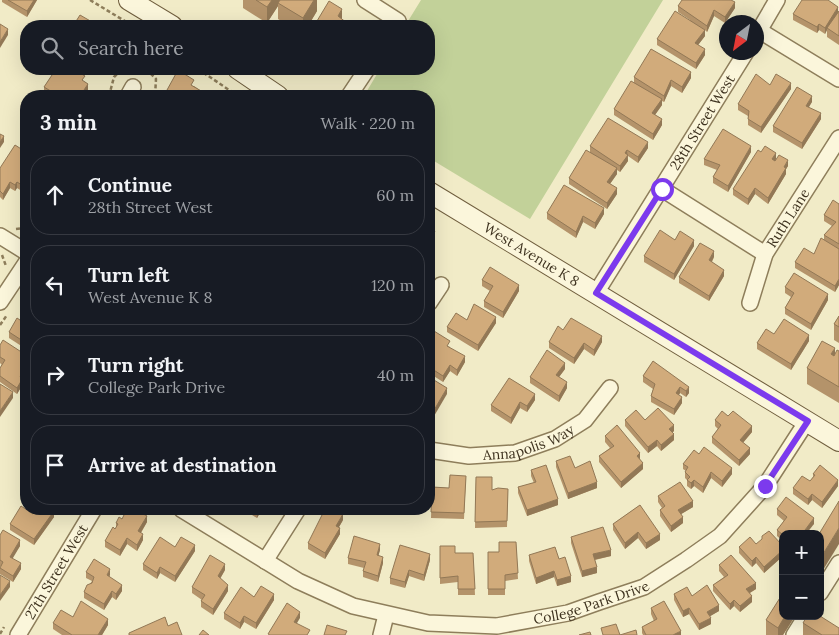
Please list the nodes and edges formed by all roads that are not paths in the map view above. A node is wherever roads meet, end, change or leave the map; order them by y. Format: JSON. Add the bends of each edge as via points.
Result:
{"nodes":[{"id":1,"x":130,"y":0,"type":"edge"},
{"id":2,"x":365,"y":0,"type":"edge"},
{"id":3,"x":777,"y":0,"type":"edge"},
{"id":4,"x":162,"y":20,"type":"edge"},
{"id":5,"x":396,"y":20,"type":"edge"},
{"id":6,"x":764,"y":23,"type":"edge"},
{"id":7,"x":764,"y":37,"type":"edge"},
{"id":8,"x":741,"y":60,"type":"edge"},
{"id":9,"x":247,"y":75,"type":"edge"},
{"id":10,"x":363,"y":75,"type":"edge"},
{"id":11,"x":839,"y":79,"type":"edge"},
{"id":12,"x":269,"y":90,"type":"edge"},
{"id":13,"x":353,"y":90,"type":"edge"},
{"id":14,"x":839,"y":138,"type":"edge"},
{"id":15,"x":662,"y":189,"type":"junction"},
{"id":16,"x":435,"y":196,"type":"edge"},
{"id":17,"x":0,"y":236,"type":"edge"},
{"id":18,"x":20,"y":248,"type":"edge"},
{"id":19,"x":765,"y":254,"type":"junction"},
{"id":20,"x":20,"y":272,"type":"edge"},
{"id":21,"x":441,"y":284,"type":"dead end"},
{"id":22,"x":596,"y":293,"type":"junction"},
{"id":23,"x":435,"y":294,"type":"edge"},
{"id":24,"x":0,"y":302,"type":"edge"},
{"id":25,"x":750,"y":303,"type":"dead end"},
{"id":26,"x":610,"y":388,"type":"dead end"},
{"id":27,"x":808,"y":421,"type":"junction"},
{"id":28,"x":839,"y":441,"type":"edge"},
{"id":29,"x":435,"y":451,"type":"edge"},
{"id":30,"x":90,"y":515,"type":"edge"},
{"id":31,"x":191,"y":515,"type":"edge"},
{"id":32,"x":294,"y":515,"type":"edge"},
{"id":33,"x":266,"y":561,"type":"junction"},
{"id":34,"x":839,"y":563,"type":"edge"},
{"id":35,"x":824,"y":587,"type":"edge"},
{"id":36,"x":386,"y":615,"type":"junction"},
{"id":37,"x":803,"y":620,"type":"edge"},
{"id":38,"x":18,"y":635,"type":"edge"},
{"id":39,"x":381,"y":635,"type":"edge"},
{"id":40,"x":794,"y":635,"type":"edge"}],
"edges":[{"from":1,"to":4,"type":"street"},
{"from":2,"to":5,"type":"street"},
{"from":3,"to":6,"type":"street"},
{"from":7,"to":11,"type":"street"},
{"from":8,"to":15,"type":"street","name":"28th Street West"},
{"from":9,"to":12,"type":"street"},
{"from":10,"to":13,"type":"street"},
{"from":14,"to":19,"type":"street","name":"Ruth Lane"},
{"from":15,"to":19,"type":"street"},
{"from":15,"to":22,"type":"street","name":"28th Street West"},
{"from":16,"to":22,"type":"street","name":"West Avenue K 8"},
{"from":17,"to":18,"type":"street"},
{"from":19,"to":25,"type":"street","name":"Ruth Lane"},
{"from":20,"to":24,"type":"street"},
{"from":21,"to":23,"type":"street"},
{"from":22,"to":27,"type":"street","name":"West Avenue K 8"},
{"from":26,"to":29,"type":"street","name":"Annapolis Way","via":[[585,420],[555,439],[515,453],[469,456]]},
{"from":27,"to":28,"type":"street","name":"West Avenue K 8"},
{"from":27,"to":36,"type":"street","name":"College Park Drive","via":[[765,486],[720,536],[644,586],[568,612],[497,626],[428,623]]},
{"from":30,"to":38,"type":"street","name":"27th Street West"},
{"from":31,"to":33,"type":"street","name":"College Park Drive"},
{"from":32,"to":33,"type":"street"},
{"from":33,"to":36,"type":"street","name":"College Park Drive","via":[[298,581]]},
{"from":34,"to":35,"type":"street"},
{"from":36,"to":39,"type":"street"},
{"from":37,"to":40,"type":"street"}]}
